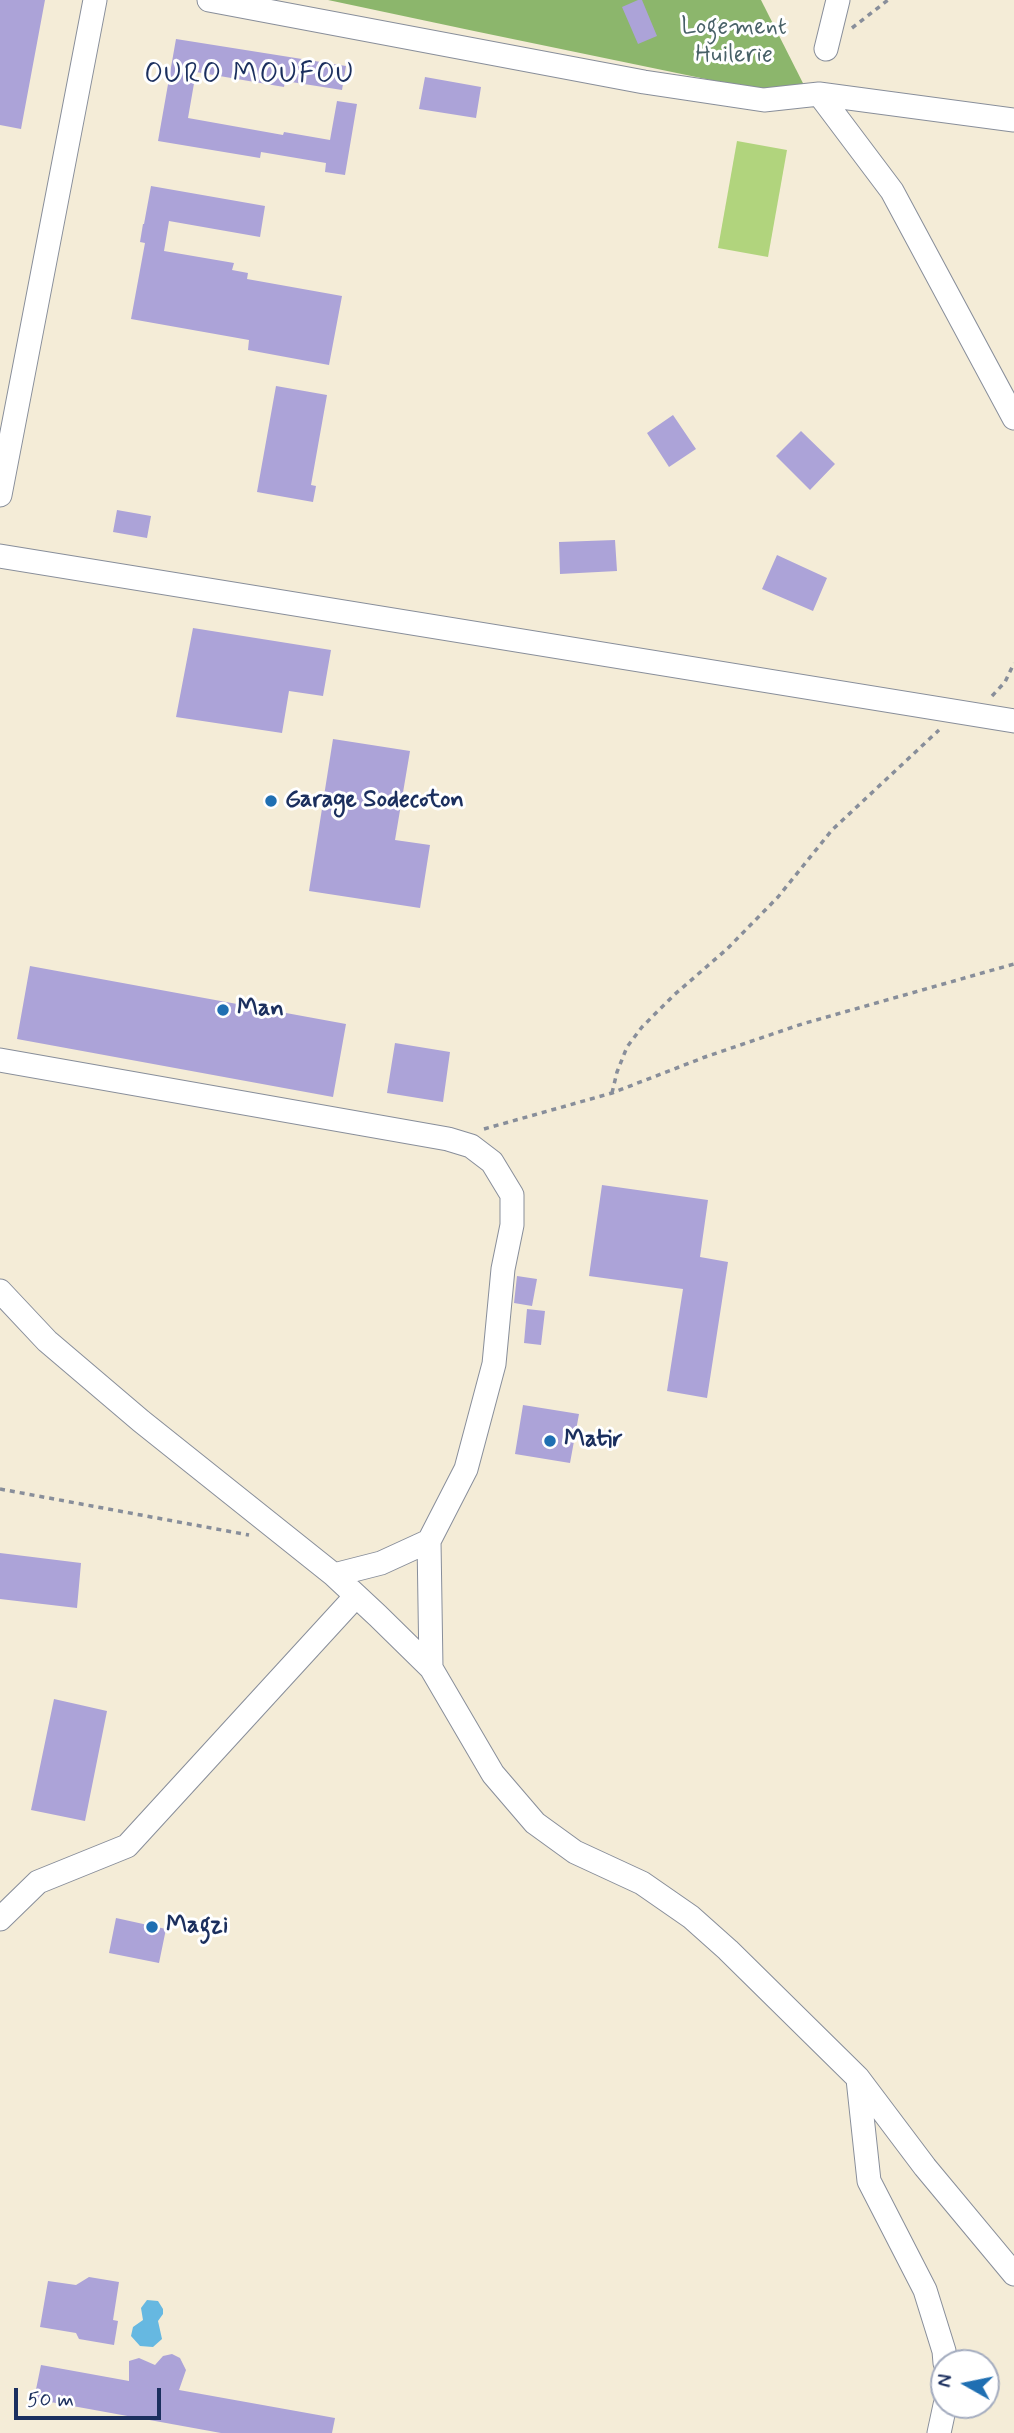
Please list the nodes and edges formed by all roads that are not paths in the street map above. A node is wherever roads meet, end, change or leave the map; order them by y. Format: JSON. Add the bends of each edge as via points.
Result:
{"nodes":[{"id":1,"x":95,"y":0,"type":"edge"},
{"id":2,"x":209,"y":0,"type":"edge"},
{"id":3,"x":838,"y":0,"type":"edge"},
{"id":4,"x":827,"y":49,"type":"dead end"},
{"id":5,"x":819,"y":94,"type":"junction"},
{"id":6,"x":1014,"y":120,"type":"edge"},
{"id":7,"x":1014,"y":418,"type":"edge"},
{"id":8,"x":0,"y":495,"type":"edge"},
{"id":9,"x":0,"y":556,"type":"edge"},
{"id":10,"x":1014,"y":722,"type":"edge"},
{"id":11,"x":0,"y":1060,"type":"edge"},
{"id":12,"x":0,"y":1291,"type":"edge"},
{"id":13,"x":429,"y":1541,"type":"junction"},
{"id":14,"x":334,"y":1575,"type":"junction"},
{"id":15,"x":356,"y":1596,"type":"junction"},
{"id":16,"x":430,"y":1668,"type":"junction"},
{"id":17,"x":0,"y":1919,"type":"edge"},
{"id":18,"x":858,"y":2078,"type":"junction"},
{"id":19,"x":1014,"y":2274,"type":"edge"},
{"id":20,"x":943,"y":2349,"type":"edge"}],
"edges":[{"from":1,"to":8,"type":"street"},
{"from":2,"to":5,"type":"street","via":[[670,86],[764,100]]},
{"from":3,"to":4,"type":"street"},
{"from":5,"to":6,"type":"street"},
{"from":5,"to":7,"type":"street","via":[[892,191]]},
{"from":9,"to":10,"type":"street"},
{"from":11,"to":13,"type":"street","via":[[448,1139],[471,1146],[492,1162],[512,1195],[494,1364],[466,1469]]},
{"from":12,"to":14,"type":"street","via":[[47,1341],[141,1421]]},
{"from":13,"to":14,"type":"street","via":[[382,1563]]},
{"from":13,"to":16,"type":"street"},
{"from":14,"to":15,"type":"street"},
{"from":15,"to":16,"type":"street"},
{"from":15,"to":17,"type":"street","via":[[127,1846],[37,1882]]},
{"from":16,"to":18,"type":"street","via":[[493,1774],[535,1823],[575,1852],[642,1883],[691,1917]]},
{"from":18,"to":19,"type":"street"},
{"from":18,"to":20,"type":"street","via":[[869,2181],[925,2290]]}]}
